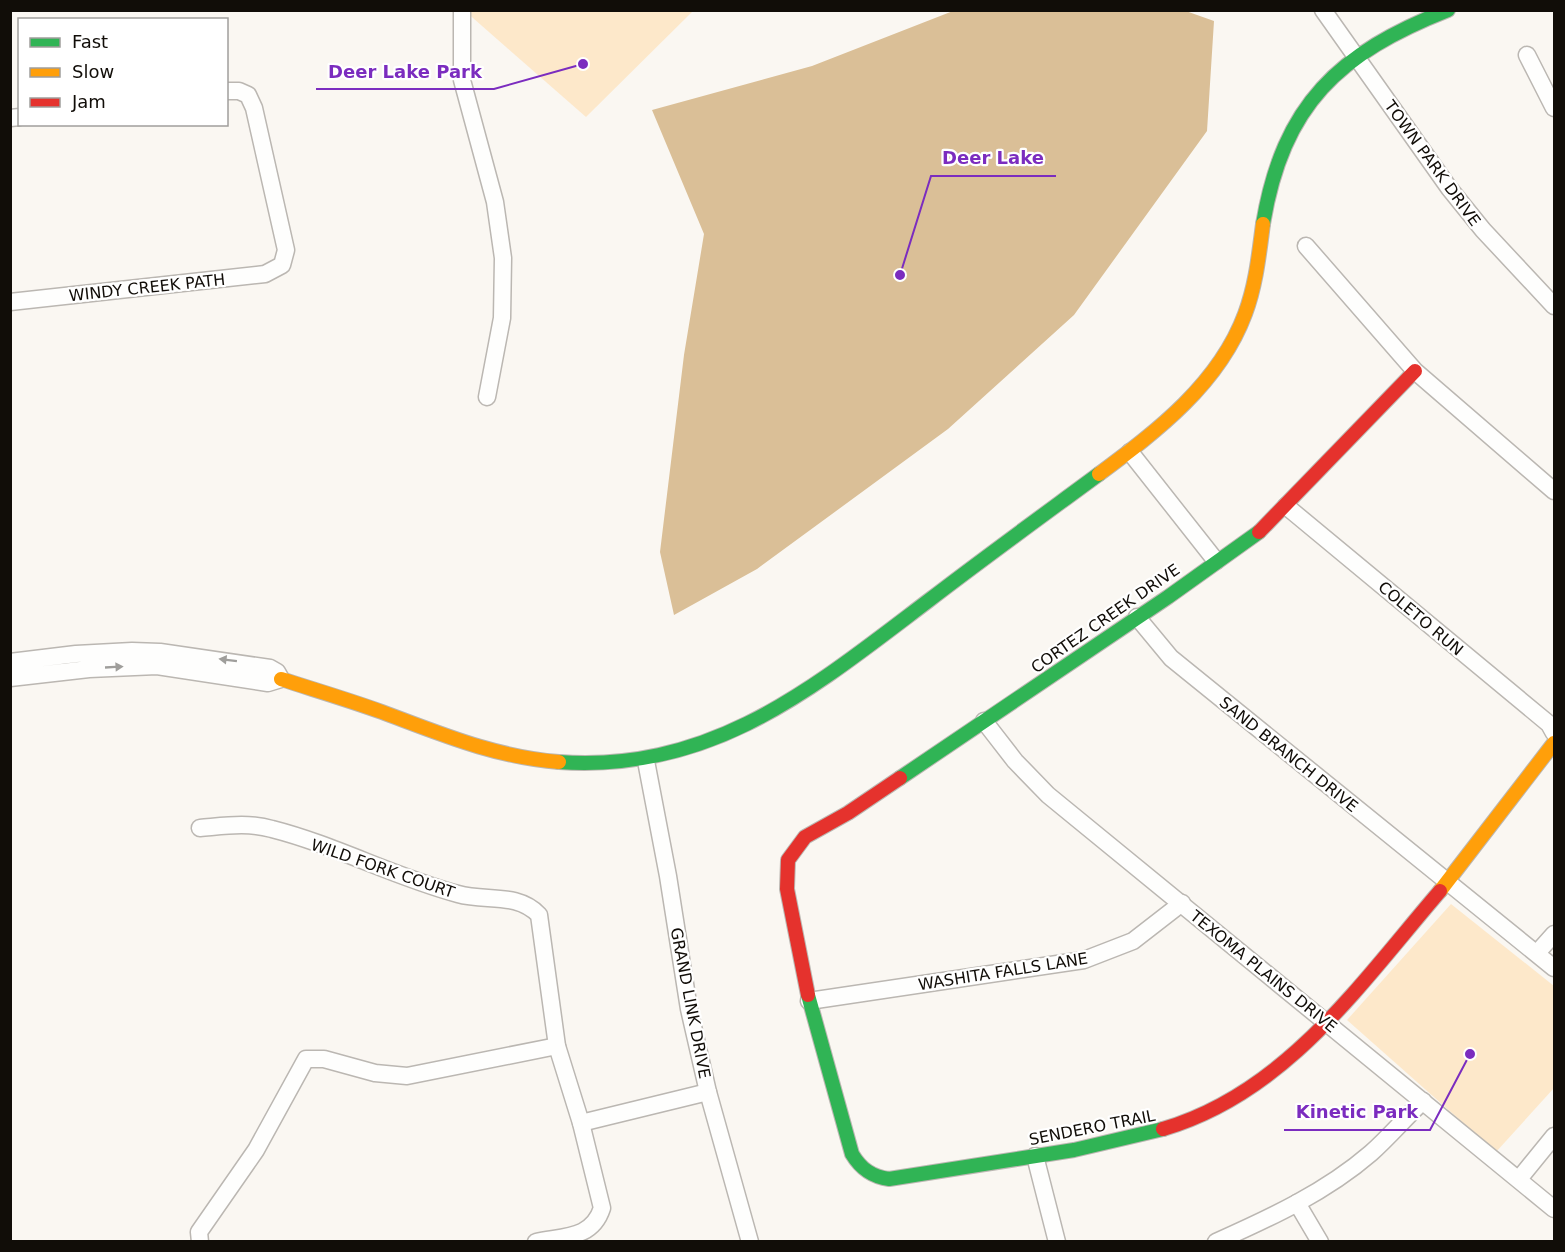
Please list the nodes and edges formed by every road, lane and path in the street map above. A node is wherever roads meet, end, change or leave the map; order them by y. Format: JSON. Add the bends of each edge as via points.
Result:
{"nodes":[{"id":1,"x":462,"y":10,"type":"edge"},
{"id":2,"x":1323,"y":10,"type":"edge"},
{"id":3,"x":1448,"y":10,"type":"edge"},
{"id":4,"x":1357,"y":55,"type":"junction"},
{"id":5,"x":1527,"y":55,"type":"dead end"},
{"id":6,"x":228,"y":92,"type":"edge"},
{"id":7,"x":1554,"y":108,"type":"edge"},
{"id":8,"x":1306,"y":246,"type":"dead end"},
{"id":9,"x":10,"y":302,"type":"edge"},
{"id":10,"x":1554,"y":306,"type":"edge"},
{"id":11,"x":1415,"y":371,"type":"junction"},
{"id":12,"x":487,"y":397,"type":"dead end"},
{"id":13,"x":1130,"y":452,"type":"junction"},
{"id":14,"x":1554,"y":491,"type":"edge"},
{"id":15,"x":1286,"y":506,"type":"junction"},
{"id":16,"x":1216,"y":561,"type":"junction"},
{"id":17,"x":1137,"y":617,"type":"junction"},
{"id":18,"x":10,"y":662,"type":"edge"},
{"id":19,"x":54,"y":665,"type":"junction"},
{"id":20,"x":10,"y":678,"type":"edge"},
{"id":21,"x":280,"y":679,"type":"joint"},
{"id":22,"x":984,"y":721,"type":"junction"},
{"id":23,"x":1554,"y":732,"type":"edge"},
{"id":24,"x":1554,"y":743,"type":"edge"},
{"id":25,"x":646,"y":761,"type":"junction"},
{"id":26,"x":200,"y":828,"type":"dead end"},
{"id":27,"x":1447,"y":883,"type":"junction"},
{"id":28,"x":1182,"y":903,"type":"junction"},
{"id":29,"x":1554,"y":934,"type":"edge"},
{"id":30,"x":1537,"y":953,"type":"junction"},
{"id":31,"x":1554,"y":968,"type":"edge"},
{"id":32,"x":809,"y":1001,"type":"junction"},
{"id":33,"x":1326,"y":1022,"type":"junction"},
{"id":34,"x":557,"y":1046,"type":"junction"},
{"id":35,"x":708,"y":1092,"type":"junction"},
{"id":36,"x":1423,"y":1101,"type":"junction"},
{"id":37,"x":581,"y":1123,"type":"junction"},
{"id":38,"x":1554,"y":1136,"type":"edge"},
{"id":39,"x":1035,"y":1156,"type":"junction"},
{"id":40,"x":1519,"y":1179,"type":"junction"},
{"id":41,"x":1297,"y":1203,"type":"junction"},
{"id":42,"x":1554,"y":1209,"type":"edge"},
{"id":43,"x":200,"y":1242,"type":"edge"},
{"id":44,"x":536,"y":1242,"type":"edge"},
{"id":45,"x":750,"y":1242,"type":"edge"},
{"id":46,"x":1057,"y":1242,"type":"edge"},
{"id":47,"x":1216,"y":1242,"type":"edge"},
{"id":48,"x":1320,"y":1242,"type":"edge"}],
"edges":[{"from":1,"to":12,"type":"street","via":[[462,80],[495,202],[503,258],[502,318]]},
{"from":2,"to":4,"type":"street","name":"TOWN PARK DRIVE"},
{"from":3,"to":4,"type":"street","via":[[1370,45]]},
{"from":4,"to":10,"type":"street","name":"TOWN PARK DRIVE","via":[[1449,188]]},
{"from":4,"to":13,"type":"street","via":[[1310,99],[1290,131],[1269,193],[1245,313],[1229,346],[1206,381],[1179,411]]},
{"from":5,"to":7,"type":"street"},
{"from":6,"to":9,"type":"street","name":"WINDY CREEK PATH","via":[[248,95],[286,250],[282,265],[265,274]]},
{"from":8,"to":11,"type":"street"},
{"from":11,"to":14,"type":"street"},
{"from":11,"to":15,"type":"street","name":"CORTEZ CREEK DRIVE"},
{"from":13,"to":16,"type":"street"},
{"from":13,"to":25,"type":"street","via":[[775,712],[709,744]]},
{"from":15,"to":16,"type":"street","name":"CORTEZ CREEK DRIVE","via":[[1266,527]]},
{"from":15,"to":23,"type":"street","name":"COLETO RUN"},
{"from":16,"to":17,"type":"street","name":"CORTEZ CREEK DRIVE"},
{"from":17,"to":22,"type":"street","name":"CORTEZ CREEK DRIVE"},
{"from":17,"to":27,"type":"street","name":"SAND BRANCH DRIVE","via":[[1171,658]]},
{"from":18,"to":19,"type":"street"},
{"from":19,"to":20,"type":"street"},
{"from":19,"to":21,"type":"street","via":[[157,666],[268,682]]},
{"from":21,"to":25,"type":"street","via":[[475,747],[510,755],[580,763]]},
{"from":22,"to":28,"type":"street","name":"TEXOMA PLAINS DRIVE","via":[[1048,795]]},
{"from":22,"to":32,"type":"street","name":"CORTEZ CREEK DRIVE","via":[[795,846],[788,860],[787,879]]},
{"from":24,"to":27,"type":"street","name":"SENDERO TRAIL"},
{"from":25,"to":35,"type":"street","name":"GRAND LINK DRIVE","via":[[689,1009]]},
{"from":26,"to":34,"type":"street","name":"WILD FORK COURT","via":[[236,824],[271,828],[460,895],[530,905],[539,915]]},
{"from":27,"to":30,"type":"street","name":"SAND BRANCH DRIVE"},
{"from":27,"to":33,"type":"street","name":"SENDERO TRAIL"},
{"from":28,"to":32,"type":"street","name":"WASHITA FALLS LANE","via":[[1133,941],[1084,960]]},
{"from":28,"to":33,"type":"street","name":"TEXOMA PLAINS DRIVE"},
{"from":29,"to":30,"type":"street"},
{"from":30,"to":31,"type":"street","name":"SAND BRANCH DRIVE"},
{"from":32,"to":39,"type":"street","name":"SENDERO TRAIL","via":[[852,1154],[875,1178]]},
{"from":33,"to":36,"type":"street","name":"TEXOMA PLAINS DRIVE"},
{"from":33,"to":39,"type":"street","name":"SENDERO TRAIL","via":[[1285,1063],[1207,1113],[1126,1140]]},
{"from":34,"to":37,"type":"street","name":"WILD FORK COURT"},
{"from":34,"to":43,"type":"street","via":[[407,1076],[306,1059],[256,1150],[199,1232]]},
{"from":35,"to":37,"type":"street"},
{"from":35,"to":45,"type":"street","name":"GRAND LINK DRIVE"},
{"from":36,"to":40,"type":"street","name":"TEXOMA PLAINS DRIVE"},
{"from":36,"to":41,"type":"street","via":[[1370,1154]]},
{"from":37,"to":44,"type":"street","name":"WILD FORK COURT","via":[[602,1208],[597,1222],[587,1232]]},
{"from":38,"to":40,"type":"street"},
{"from":39,"to":46,"type":"street"},
{"from":40,"to":42,"type":"street","name":"TEXOMA PLAINS DRIVE"},
{"from":41,"to":47,"type":"street"},
{"from":41,"to":48,"type":"street"}]}
